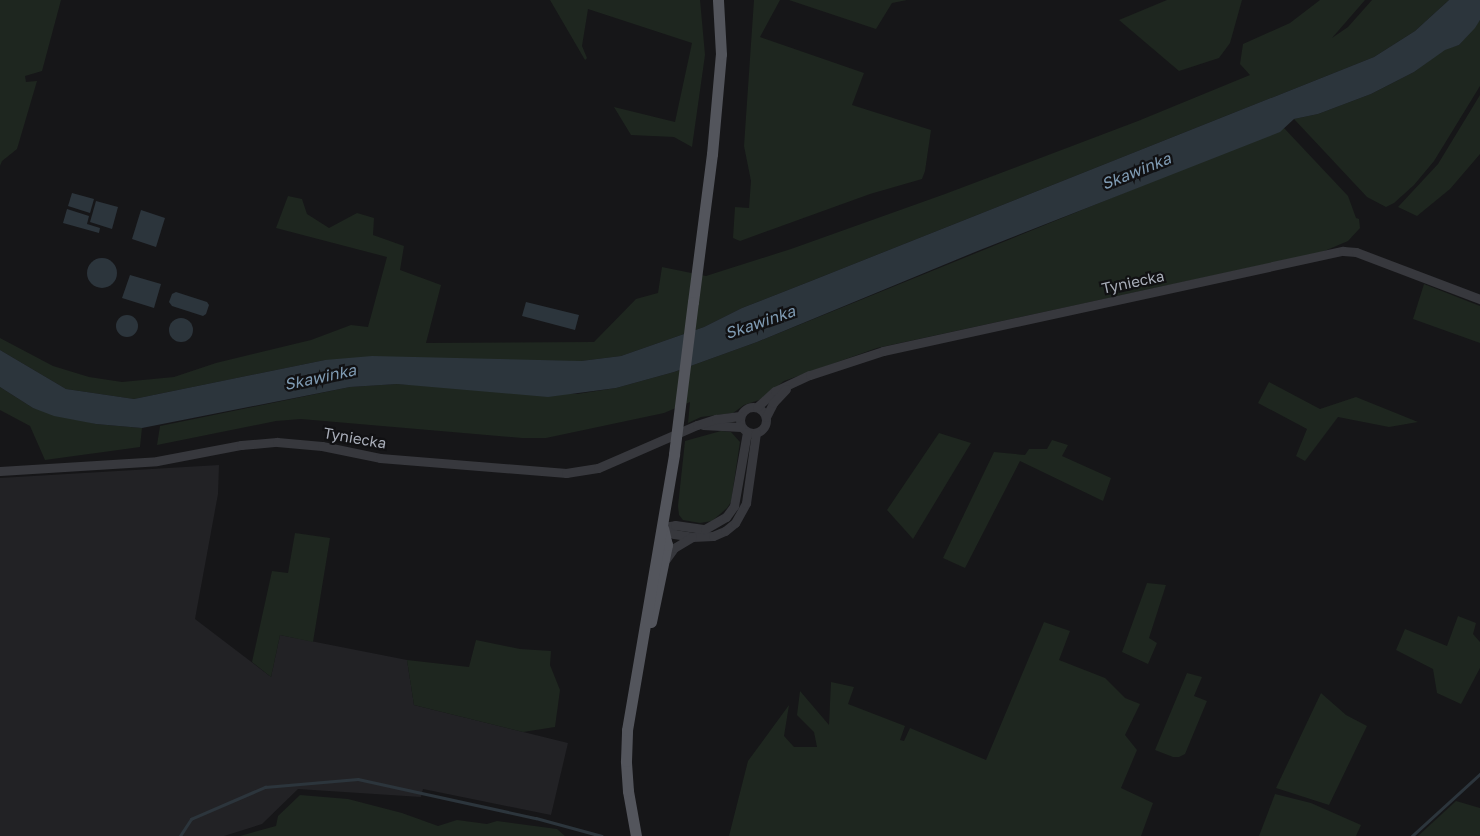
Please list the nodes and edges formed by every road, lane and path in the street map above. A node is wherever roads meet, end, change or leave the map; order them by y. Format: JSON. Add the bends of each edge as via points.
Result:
{"nodes":[{"id":1,"x":718,"y":0,"type":"edge"},
{"id":2,"x":1480,"y":299,"type":"edge"},
{"id":3,"x":791,"y":384,"type":"junction"},
{"id":4,"x":758,"y":407,"type":"junction"},
{"id":5,"x":740,"y":416,"type":"junction"},
{"id":6,"x":766,"y":417,"type":"junction"},
{"id":7,"x":697,"y":425,"type":"junction"},
{"id":8,"x":748,"y":431,"type":"junction"},
{"id":9,"x":0,"y":471,"type":"edge"},
{"id":10,"x":663,"y":527,"type":"junction"},
{"id":11,"x":692,"y":537,"type":"junction"},
{"id":12,"x":664,"y":562,"type":"junction"},
{"id":13,"x":638,"y":667,"type":"junction"},
{"id":14,"x":636,"y":836,"type":"edge"}],
"edges":[{"from":1,"to":10,"type":"main road","bridge":true,"via":[[721,54],[712,154]]},
{"from":2,"to":3,"type":"street","name":"Tyniecka","via":[[1356,252],[1343,251],[883,351],[842,363]]},
{"from":3,"to":4,"type":"street","name":"Tyniecka","via":[[766,398]]},
{"from":3,"to":6,"type":"street","name":"Tyniecka","via":[[773,403]]},
{"from":4,"to":5,"type":"street","via":[[745,409]]},
{"from":4,"to":6,"type":"street"},
{"from":5,"to":7,"type":"street","name":"Tyniecka"},
{"from":5,"to":8,"type":"street"},
{"from":6,"to":8,"type":"street","via":[[765,425]]},
{"from":7,"to":8,"type":"street","name":"Tyniecka"},
{"from":7,"to":9,"type":"street","name":"Tyniecka","via":[[598,468],[566,473],[380,458],[285,442],[240,445],[157,461]]},
{"from":8,"to":10,"type":"street","via":[[734,506],[726,517],[705,528]]},
{"from":8,"to":11,"type":"street","via":[[746,504],[741,514],[725,531],[713,536]]},
{"from":10,"to":11,"type":"street","via":[[674,534]]},
{"from":10,"to":12,"type":"main road","via":[[667,545]]},
{"from":10,"to":13,"type":"main road","via":[[657,544]]},
{"from":11,"to":12,"type":"street","via":[[674,548]]},
{"from":12,"to":13,"type":"main road"},
{"from":13,"to":14,"type":"main road","via":[[627,730],[626,761]]}]}
